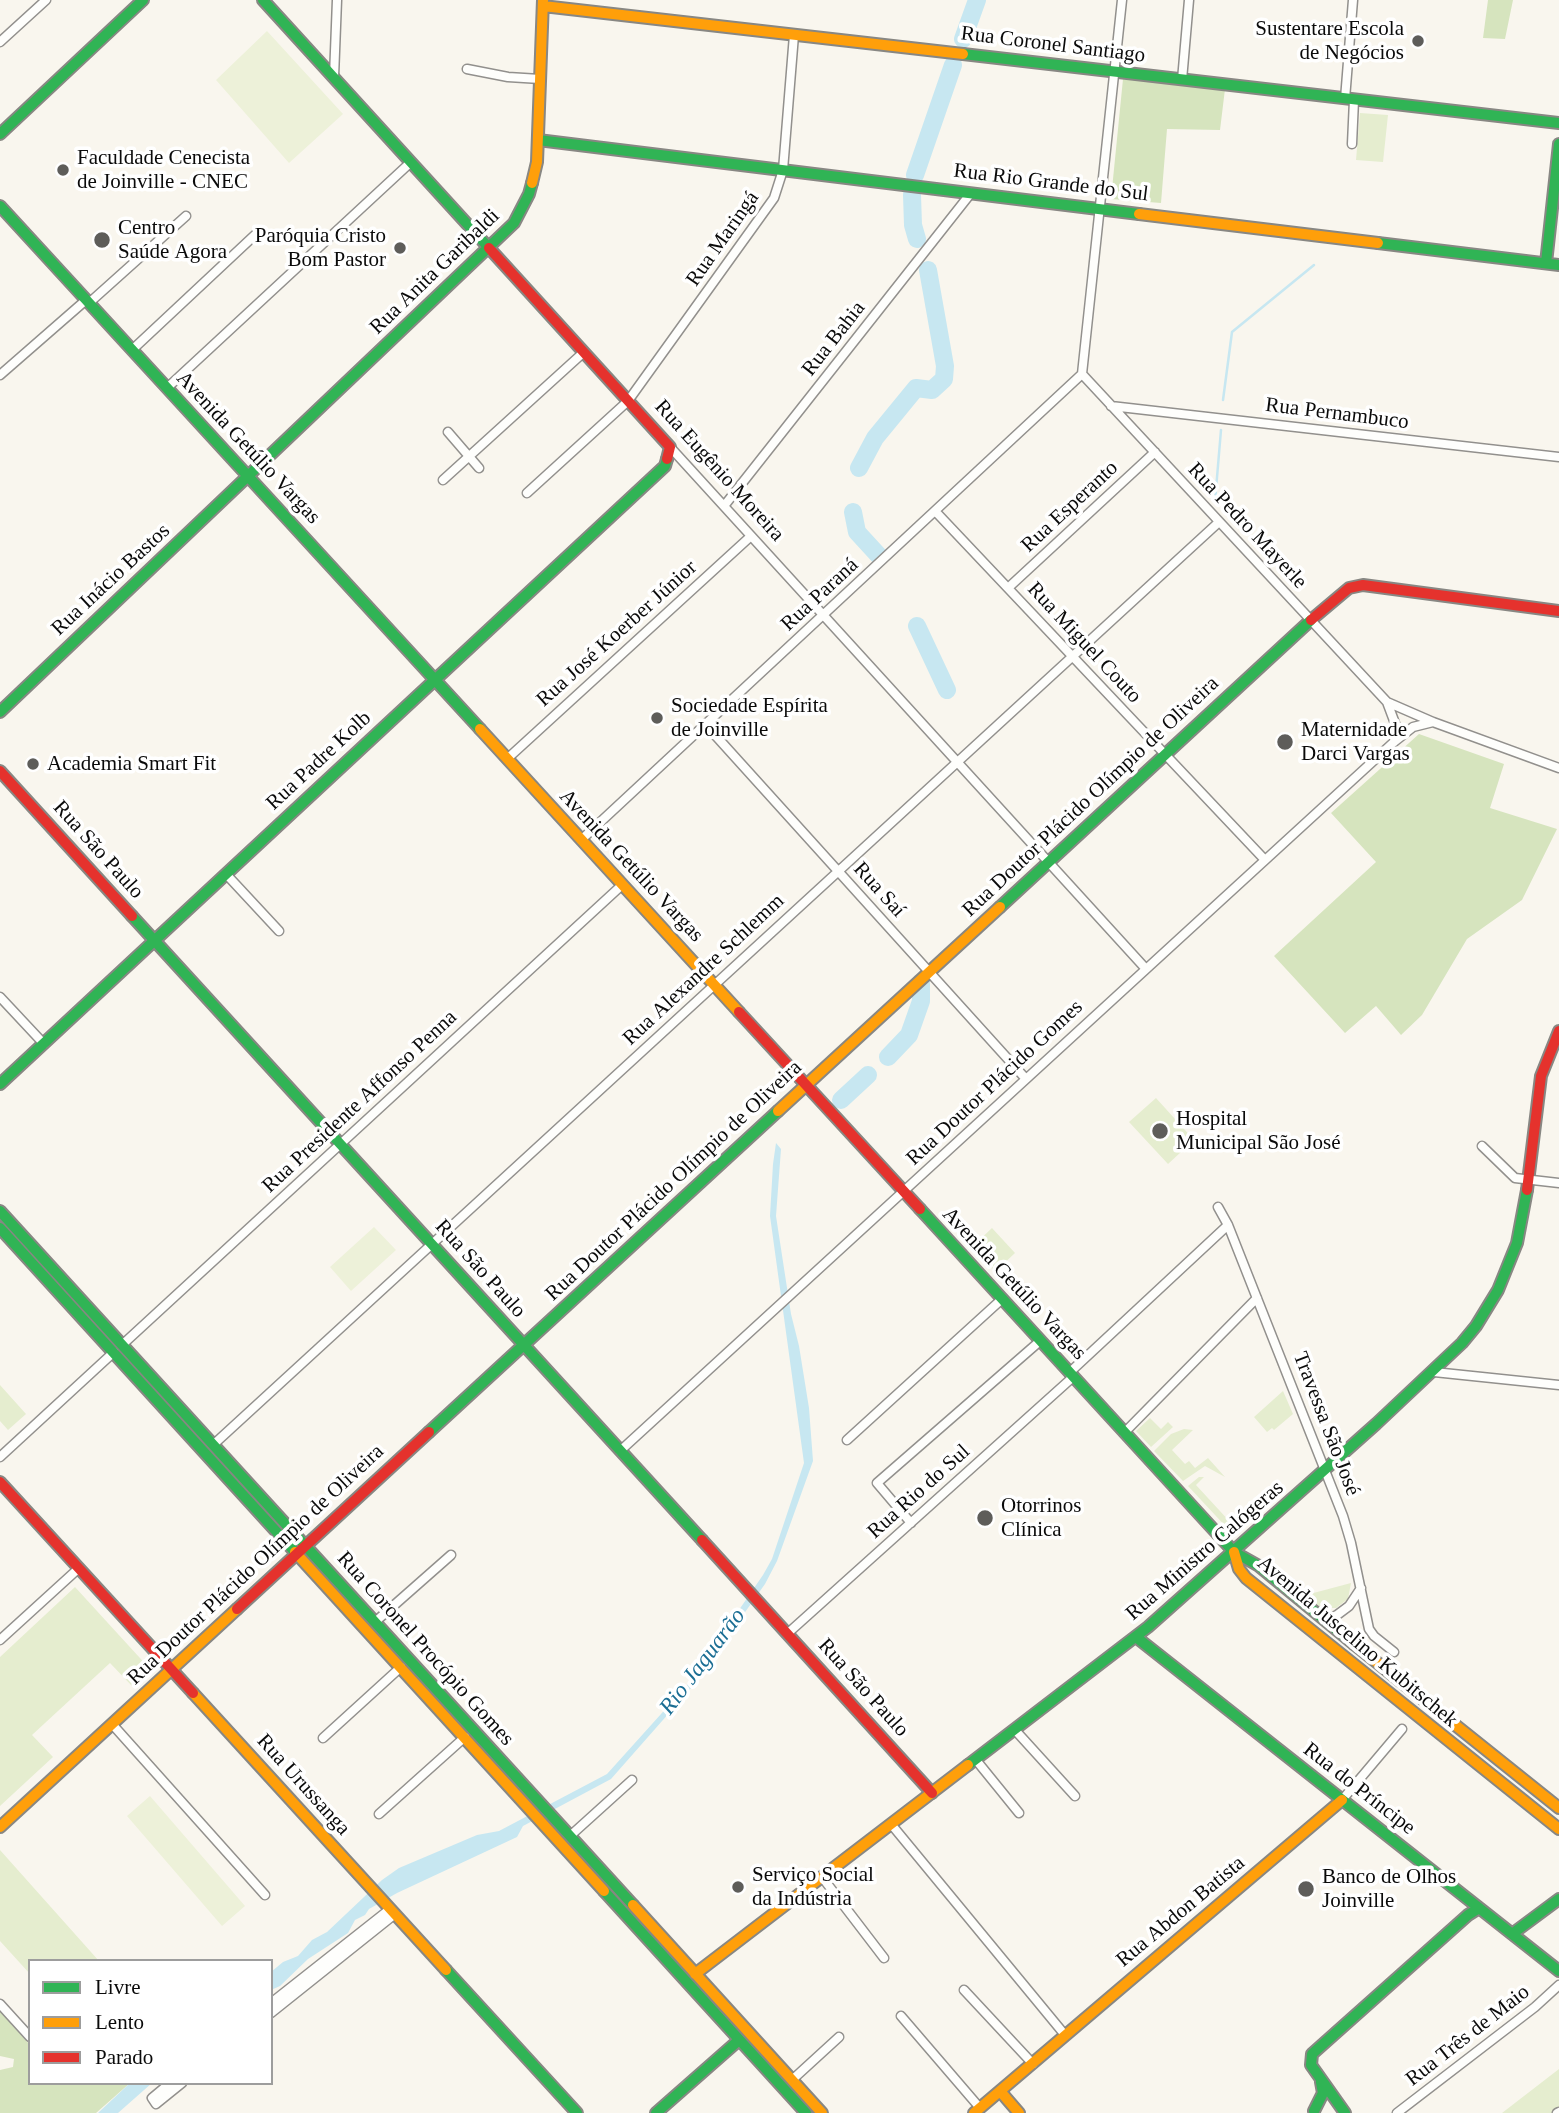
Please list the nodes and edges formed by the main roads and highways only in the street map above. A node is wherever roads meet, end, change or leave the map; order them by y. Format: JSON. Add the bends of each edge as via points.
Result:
{"nodes":[{"id":1,"x":143,"y":0,"type":"edge"},
{"id":2,"x":263,"y":0,"type":"edge"},
{"id":3,"x":543,"y":3,"type":"edge"},
{"id":4,"x":1559,"y":124,"type":"edge"},
{"id":5,"x":0,"y":134,"type":"edge"},
{"id":6,"x":538,"y":140,"type":"junction"},
{"id":7,"x":1559,"y":144,"type":"edge"},
{"id":8,"x":0,"y":206,"type":"edge"},
{"id":9,"x":489,"y":248,"type":"junction"},
{"id":10,"x":1546,"y":263,"type":"junction"},
{"id":11,"x":1559,"y":265,"type":"edge"},
{"id":12,"x":665,"y":466,"type":"joint"},
{"id":13,"x":248,"y":477,"type":"junction"},
{"id":14,"x":1559,"y":611,"type":"edge"},
{"id":15,"x":435,"y":680,"type":"junction"},
{"id":16,"x":0,"y":712,"type":"edge"},
{"id":17,"x":0,"y":771,"type":"edge"},
{"id":18,"x":154,"y":941,"type":"junction"},
{"id":19,"x":1559,"y":1031,"type":"edge"},
{"id":20,"x":1555,"y":1046,"type":"edge"},
{"id":21,"x":0,"y":1084,"type":"edge"},
{"id":22,"x":806,"y":1086,"type":"junction"},
{"id":23,"x":0,"y":1211,"type":"edge"},
{"id":24,"x":0,"y":1228,"type":"edge"},
{"id":25,"x":524,"y":1345,"type":"junction"},
{"id":26,"x":118,"y":1349,"type":"junction"},
{"id":27,"x":0,"y":1482,"type":"edge"},
{"id":28,"x":301,"y":1550,"type":"junction"},
{"id":29,"x":1234,"y":1552,"type":"junction"},
{"id":30,"x":1136,"y":1637,"type":"junction"},
{"id":31,"x":171,"y":1669,"type":"junction"},
{"id":32,"x":932,"y":1793,"type":"junction"},
{"id":33,"x":1342,"y":1800,"type":"junction"},
{"id":34,"x":533,"y":1803,"type":"junction"},
{"id":35,"x":1559,"y":1808,"type":"edge"},
{"id":36,"x":549,"y":1821,"type":"junction"},
{"id":37,"x":0,"y":1827,"type":"edge"},
{"id":38,"x":1559,"y":1829,"type":"edge"},
{"id":39,"x":1559,"y":1899,"type":"edge"},
{"id":40,"x":1479,"y":1908,"type":"junction"},
{"id":41,"x":1512,"y":1934,"type":"junction"},
{"id":42,"x":1559,"y":1971,"type":"edge"},
{"id":43,"x":695,"y":1974,"type":"junction"},
{"id":44,"x":739,"y":2040,"type":"junction"},
{"id":45,"x":1321,"y":2079,"type":"junction"},
{"id":46,"x":1000,"y":2091,"type":"junction"},
{"id":47,"x":1343,"y":2109,"type":"edge"},
{"id":48,"x":977,"y":2110,"type":"edge"},
{"id":49,"x":659,"y":2112,"type":"edge"},
{"id":50,"x":1312,"y":2112,"type":"edge"},
{"id":51,"x":577,"y":2113,"type":"edge"},
{"id":52,"x":806,"y":2113,"type":"edge"},
{"id":53,"x":822,"y":2113,"type":"edge"},
{"id":54,"x":1019,"y":2113,"type":"edge"}],
"edges":[{"from":1,"to":5,"type":"main road"},
{"from":2,"to":9,"type":"main road","name":"Rua Eugênio Moreira"},
{"from":3,"to":4,"type":"main road","name":"Rua Coronel Santiago"},
{"from":3,"to":6,"type":"main road","name":"Rua Anita Garibaldi"},
{"from":6,"to":9,"type":"main road","name":"Rua Anita Garibaldi","via":[[534,179],[522,210]]},
{"from":6,"to":10,"type":"main road","name":"Rua Rio Grande do Sul"},
{"from":7,"to":10,"type":"main road"},
{"from":8,"to":13,"type":"main road","name":"Avenida Getúlio Vargas"},
{"from":9,"to":12,"type":"main road","name":"Rua Eugênio Moreira","via":[[670,447]]},
{"from":9,"to":13,"type":"main road","name":"Rua Anita Garibaldi"},
{"from":10,"to":11,"type":"main road","name":"Rua Rio Grande do Sul"},
{"from":12,"to":15,"type":"main road","name":"Rua Padre Kolb"},
{"from":13,"to":15,"type":"main road","name":"Avenida Getúlio Vargas"},
{"from":13,"to":16,"type":"main road","name":"Rua Inácio Bastos"},
{"from":14,"to":22,"type":"main road","name":"Rua Doutor Plácido Olímpio de Oliveira","via":[[1363,585],[1343,593]]},
{"from":15,"to":18,"type":"main road","name":"Rua Padre Kolb"},
{"from":15,"to":22,"type":"main road","name":"Avenida Getúlio Vargas"},
{"from":17,"to":18,"type":"main road","name":"Rua São Paulo"},
{"from":18,"to":21,"type":"main road","name":"Rua Padre Kolb"},
{"from":18,"to":25,"type":"main road","name":"Rua São Paulo"},
{"from":19,"to":20,"type":"main road","name":"Rua Ministro Calógeras"},
{"from":20,"to":29,"type":"main road","name":"Rua Ministro Calógeras","via":[[1541,1076],[1517,1243],[1499,1290],[1476,1326],[1434,1372]]},
{"from":22,"to":25,"type":"main road","name":"Rua Doutor Plácido Olímpio de Oliveira"},
{"from":22,"to":29,"type":"main road","name":"Avenida Getúlio Vargas"},
{"from":23,"to":26,"type":"main road","name":"Rua Coronel Procópio Gomes"},
{"from":24,"to":26,"type":"main road","name":"Rua Coronel Procópio Gomes"},
{"from":25,"to":28,"type":"main road","name":"Rua Doutor Plácido Olímpio de Oliveira"},
{"from":25,"to":32,"type":"main road","name":"Rua São Paulo"},
{"from":26,"to":28,"type":"main road","name":"Rua Coronel Procópio Gomes"},
{"from":26,"to":28,"type":"main road","name":"Rua Coronel Procópio Gomes","via":[[213,1445]]},
{"from":27,"to":31,"type":"main road","name":"Rua Urussanga"},
{"from":28,"to":31,"type":"main road","name":"Rua Doutor Plácido Olímpio de Oliveira"},
{"from":28,"to":34,"type":"main road","name":"Rua Coronel Procópio Gomes","via":[[375,1622]]},
{"from":28,"to":34,"type":"main road","name":"Rua Coronel Procópio Gomes","via":[[465,1737]]},
{"from":29,"to":30,"type":"main road","name":"Rua Ministro Calógeras"},
{"from":29,"to":35,"type":"main road","name":"Avenida Juscelino Kubitschek","via":[[1259,1566]]},
{"from":29,"to":38,"type":"main road","name":"Avenida Juscelino Kubitschek","via":[[1246,1578]]},
{"from":30,"to":32,"type":"main road","name":"Rua Ministro Calógeras"},
{"from":30,"to":33,"type":"main road","name":"Rua do Príncipe"},
{"from":31,"to":37,"type":"main road","name":"Rua Doutor Plácido Olímpio de Oliveira"},
{"from":31,"to":51,"type":"main road","name":"Rua Urussanga"},
{"from":32,"to":43,"type":"main road","name":"Rua Ministro Calógeras"},
{"from":33,"to":40,"type":"main road","name":"Rua do Príncipe"},
{"from":33,"to":46,"type":"main road","name":"Rua Abdon Batista"},
{"from":34,"to":36,"type":"main road","name":"Rua Coronel Procópio Gomes"},
{"from":36,"to":43,"type":"main road","name":"Rua Coronel Procópio Gomes","via":[[570,1836]]},
{"from":36,"to":44,"type":"main road","name":"Rua Coronel Procópio Gomes"},
{"from":39,"to":41,"type":"main road"},
{"from":40,"to":41,"type":"main road","name":"Rua do Príncipe"},
{"from":40,"to":45,"type":"main road","via":[[1310,2057]]},
{"from":41,"to":42,"type":"main road","name":"Rua do Príncipe"},
{"from":43,"to":53,"type":"main road","name":"Rua Coronel Procópio Gomes"},
{"from":44,"to":49,"type":"main road"},
{"from":44,"to":52,"type":"main road","name":"Rua Coronel Procópio Gomes"},
{"from":45,"to":47,"type":"main road"},
{"from":45,"to":50,"type":"main road","via":[[1323,2093]]},
{"from":46,"to":48,"type":"main road","name":"Rua Abdon Batista"},
{"from":46,"to":54,"type":"main road"},
{"from":47,"to":50,"type":"main road","via":[[1327,2106]]}]}
